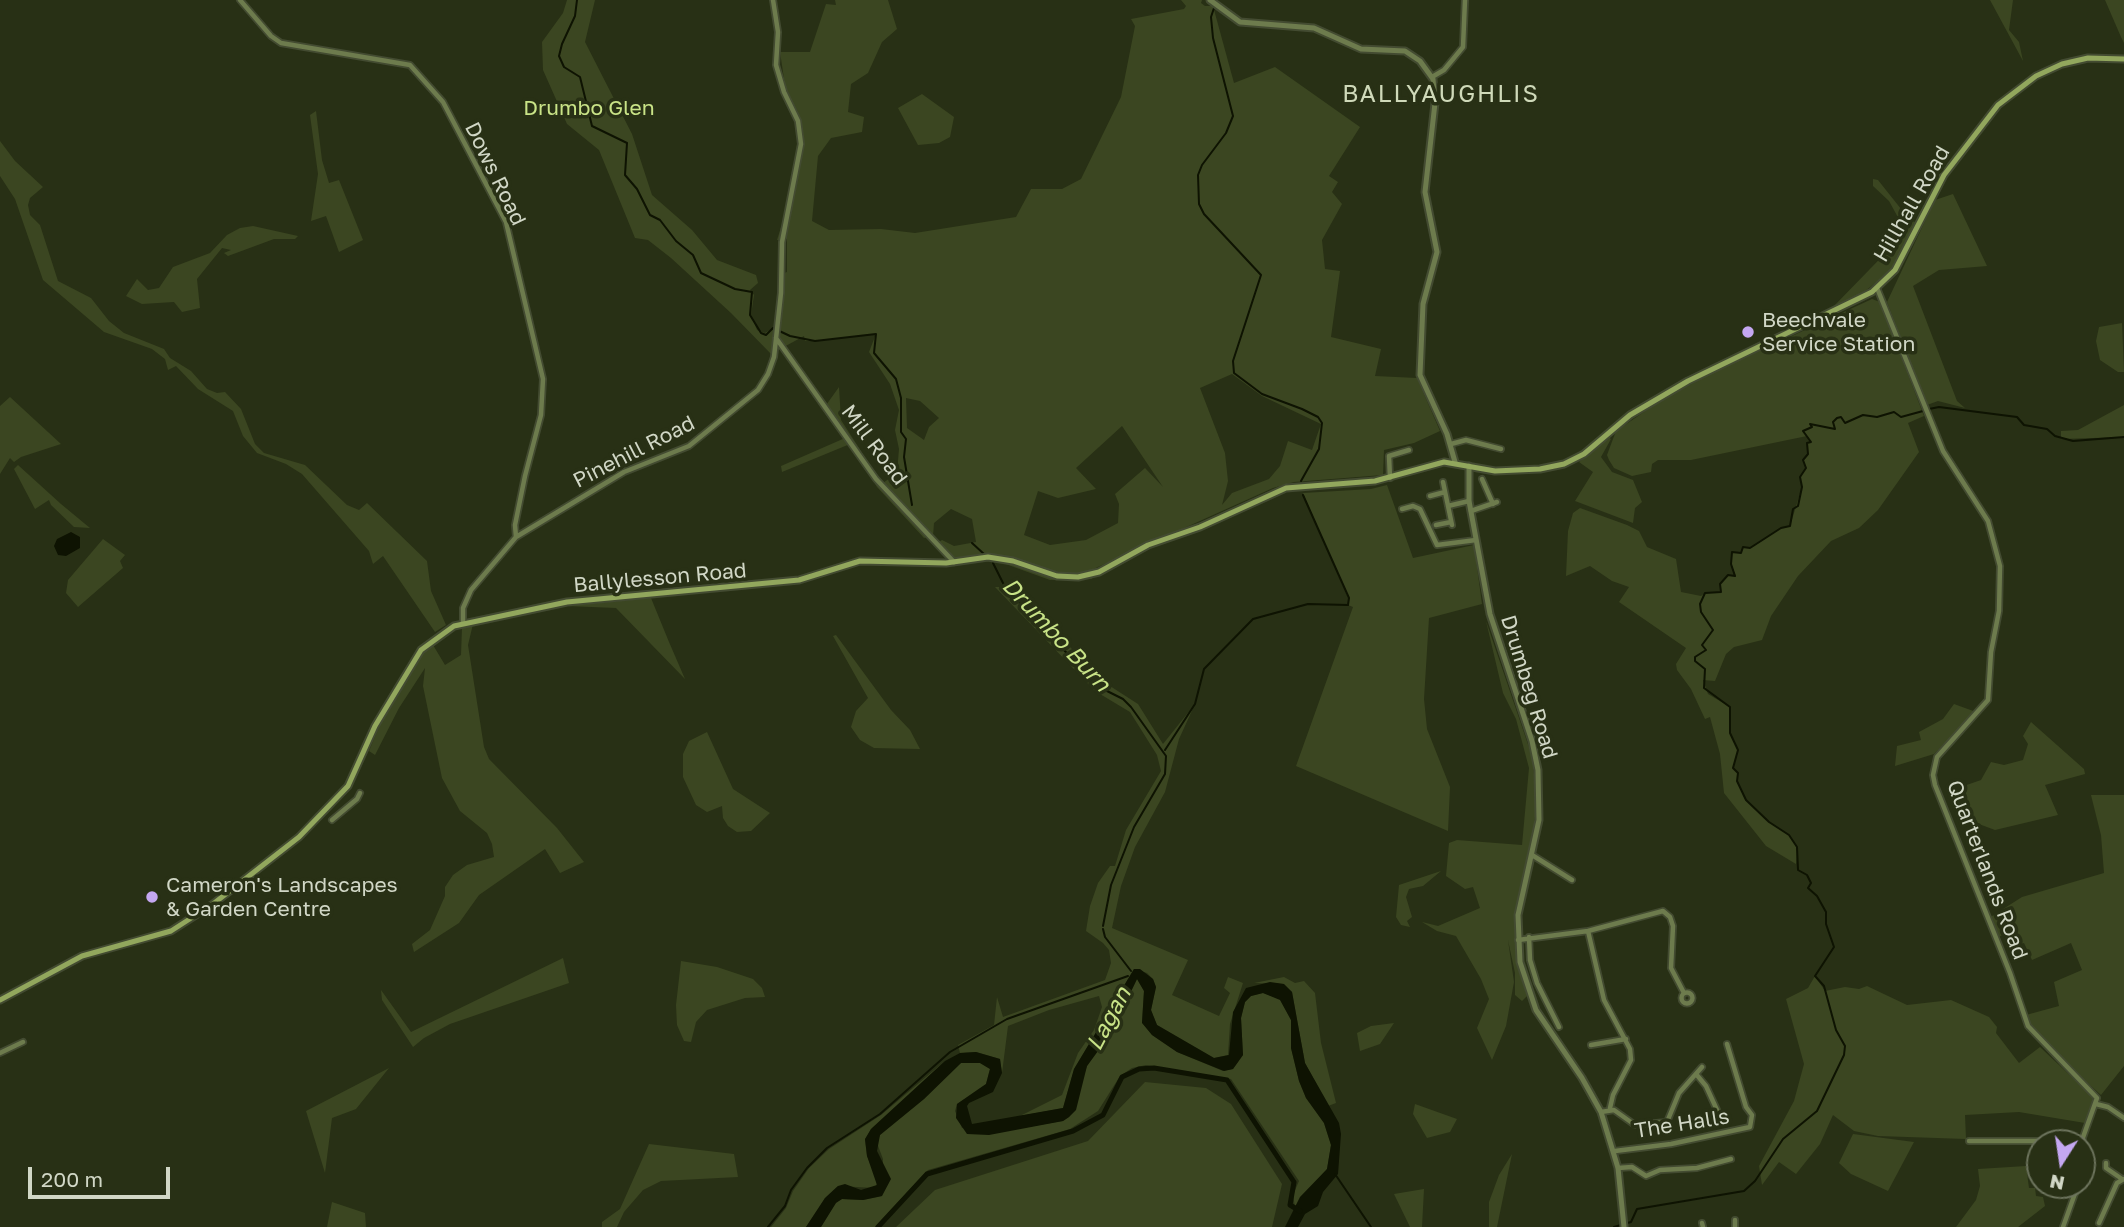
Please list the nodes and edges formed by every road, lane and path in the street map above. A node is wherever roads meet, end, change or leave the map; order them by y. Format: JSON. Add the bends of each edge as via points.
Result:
{"nodes":[{"id":1,"x":240,"y":0,"type":"edge"},
{"id":2,"x":773,"y":0,"type":"edge"},
{"id":3,"x":1210,"y":0,"type":"edge"},
{"id":4,"x":1465,"y":0,"type":"edge"},
{"id":5,"x":2124,"y":59,"type":"edge"},
{"id":6,"x":1432,"y":77,"type":"junction"},
{"id":7,"x":1877,"y":288,"type":"junction"},
{"id":8,"x":777,"y":333,"type":"junction"},
{"id":9,"x":1451,"y":444,"type":"junction"},
{"id":10,"x":1501,"y":449,"type":"dead end"},
{"id":11,"x":1409,"y":450,"type":"dead end"},
{"id":12,"x":1455,"y":462,"type":"junction"},
{"id":13,"x":1469,"y":466,"type":"junction"},
{"id":14,"x":1390,"y":478,"type":"junction"},
{"id":15,"x":1482,"y":478,"type":"dead end"},
{"id":16,"x":1443,"y":482,"type":"dead end"},
{"id":17,"x":1445,"y":492,"type":"junction"},
{"id":18,"x":1430,"y":496,"type":"dead end"},
{"id":19,"x":1469,"y":501,"type":"junction"},
{"id":20,"x":1448,"y":506,"type":"junction"},
{"id":21,"x":1402,"y":509,"type":"dead end"},
{"id":22,"x":1471,"y":512,"type":"junction"},
{"id":23,"x":1437,"y":525,"type":"dead end"},
{"id":24,"x":516,"y":537,"type":"junction"},
{"id":25,"x":1476,"y":540,"type":"junction"},
{"id":26,"x":955,"y":563,"type":"junction"},
{"id":27,"x":463,"y":622,"type":"junction"},
{"id":28,"x":360,"y":793,"type":"dead end"},
{"id":29,"x":332,"y":820,"type":"dead end"},
{"id":30,"x":1532,"y":855,"type":"junction"},
{"id":31,"x":1572,"y":880,"type":"dead end"},
{"id":32,"x":1588,"y":931,"type":"junction"},
{"id":33,"x":1530,"y":937,"type":"junction"},
{"id":34,"x":1518,"y":940,"type":"junction"},
{"id":35,"x":1684,"y":993,"type":"dead end"},
{"id":36,"x":0,"y":1000,"type":"edge"},
{"id":37,"x":1559,"y":1027,"type":"dead end"},
{"id":38,"x":1626,"y":1039,"type":"junction"},
{"id":39,"x":23,"y":1042,"type":"dead end"},
{"id":40,"x":1727,"y":1044,"type":"dead end"},
{"id":41,"x":1591,"y":1045,"type":"dead end"},
{"id":42,"x":0,"y":1053,"type":"edge"},
{"id":43,"x":1702,"y":1067,"type":"dead end"},
{"id":44,"x":1696,"y":1074,"type":"junction"},
{"id":45,"x":2096,"y":1104,"type":"junction"},
{"id":46,"x":1610,"y":1108,"type":"junction"},
{"id":47,"x":1717,"y":1110,"type":"dead end"},
{"id":48,"x":1601,"y":1112,"type":"junction"},
{"id":49,"x":2124,"y":1118,"type":"edge"},
{"id":50,"x":2086,"y":1129,"type":"edge"},
{"id":51,"x":1969,"y":1141,"type":"dead end"},
{"id":52,"x":2026,"y":1142,"type":"edge"},
{"id":53,"x":1615,"y":1151,"type":"junction"},
{"id":54,"x":1731,"y":1159,"type":"dead end"},
{"id":55,"x":2106,"y":1163,"type":"dead end"},
{"id":56,"x":1618,"y":1168,"type":"junction"},
{"id":57,"x":2123,"y":1179,"type":"edge"},
{"id":58,"x":2073,"y":1199,"type":"edge"},
{"id":59,"x":2099,"y":1223,"type":"dead end"},
{"id":60,"x":1624,"y":1224,"type":"edge"},
{"id":61,"x":2063,"y":1227,"type":"edge"}],
"edges":[{"from":1,"to":24,"type":"street","name":"Dows Road","via":[[281,43],[410,65],[443,102],[506,222],[543,379],[541,415],[523,485]]},
{"from":2,"to":8,"type":"street","name":"Pinehill Road","via":[[778,32],[776,65],[798,121],[801,144],[782,242]]},
{"from":3,"to":6,"type":"street","via":[[1240,22],[1314,28],[1361,49],[1405,51]]},
{"from":4,"to":6,"type":"street","via":[[1463,47],[1444,71]]},
{"from":5,"to":7,"type":"main road","name":"Hillhall Road","via":[[2088,58],[2062,64],[2036,76],[1998,104],[1953,161],[1903,258]]},
{"from":6,"to":9,"type":"street","via":[[1435,103],[1424,192],[1437,252],[1422,314],[1420,375]]},
{"from":7,"to":13,"type":"main road","name":"Hillhall Road","via":[[1688,381],[1630,415],[1584,454],[1564,464],[1495,471]]},
{"from":7,"to":45,"type":"street","name":"Quarterlands Road","via":[[1944,451],[1988,521],[2000,566],[1988,700],[1937,757],[1935,785],[2028,1026],[2049,1052],[2091,1089]]},
{"from":8,"to":24,"type":"street","name":"Pinehill Road","via":[[772,365],[758,390],[701,438],[676,453],[624,472]]},
{"from":8,"to":26,"type":"street","name":"Mill Road","via":[[876,479]]},
{"from":9,"to":10,"type":"street","via":[[1466,440]]},
{"from":9,"to":12,"type":"street"},
{"from":11,"to":14,"type":"street","via":[[1389,456]]},
{"from":12,"to":13,"type":"main road","name":"Hillhall Road"},
{"from":12,"to":14,"type":"main road","name":"Ballylesson Road"},
{"from":13,"to":19,"type":"street","name":"Drumbeg Road"},
{"from":14,"to":26,"type":"main road","name":"Ballylesson Road","via":[[1302,485],[1270,493],[1088,575],[1057,576],[999,558]]},
{"from":15,"to":22,"type":"street","via":[[1495,503]]},
{"from":16,"to":17,"type":"street"},
{"from":17,"to":18,"type":"street"},
{"from":17,"to":20,"type":"street"},
{"from":19,"to":20,"type":"street"},
{"from":19,"to":22,"type":"street","name":"Drumbeg Road"},
{"from":20,"to":23,"type":"street","via":[[1451,524]]},
{"from":21,"to":25,"type":"street","via":[[1420,509],[1437,545]]},
{"from":22,"to":25,"type":"street","name":"Drumbeg Road"},
{"from":24,"to":27,"type":"street","name":"Pinehill Road","via":[[471,590]]},
{"from":25,"to":30,"type":"street","name":"Drumbeg Road","via":[[1492,625],[1535,755],[1539,805]]},
{"from":26,"to":27,"type":"main road","name":"Ballylesson Road","via":[[860,561],[799,580],[567,602]]},
{"from":27,"to":36,"type":"main road","name":"Ballylesson Road","via":[[421,650],[375,726],[351,782],[299,837],[169,932],[82,956]]},
{"from":28,"to":29,"type":"street"},
{"from":30,"to":31,"type":"street"},
{"from":30,"to":34,"type":"street","name":"Drumbeg Road","via":[[1520,902]]},
{"from":32,"to":33,"type":"street"},
{"from":32,"to":35,"type":"street","via":[[1657,911],[1670,917],[1671,968]]},
{"from":32,"to":38,"type":"street","via":[[1604,1000]]},
{"from":33,"to":34,"type":"street"},
{"from":33,"to":37,"type":"street","via":[[1537,983]]},
{"from":34,"to":48,"type":"street","name":"Drumbeg Road","via":[[1523,976],[1536,1010]]},
{"from":38,"to":41,"type":"street"},
{"from":38,"to":46,"type":"street","via":[[1631,1060]]},
{"from":39,"to":42,"type":"street"},
{"from":40,"to":53,"type":"street","name":"The Halls","via":[[1752,1115],[1750,1127]]},
{"from":43,"to":44,"type":"street"},
{"from":44,"to":46,"type":"street","via":[[1679,1093],[1670,1120],[1635,1125]]},
{"from":44,"to":47,"type":"street"},
{"from":45,"to":49,"type":"street"},
{"from":45,"to":50,"type":"street"},
{"from":46,"to":48,"type":"street"},
{"from":48,"to":53,"type":"street","name":"Drumbeg Road"},
{"from":51,"to":52,"type":"street"},
{"from":53,"to":56,"type":"street","name":"Drumbeg Road"},
{"from":54,"to":56,"type":"street","via":[[1646,1175],[1632,1167]]},
{"from":55,"to":57,"type":"street","via":[[2106,1168]]},
{"from":56,"to":60,"type":"street","name":"Drumbeg Road"},
{"from":57,"to":59,"type":"street"},
{"from":58,"to":61,"type":"street"}]}
